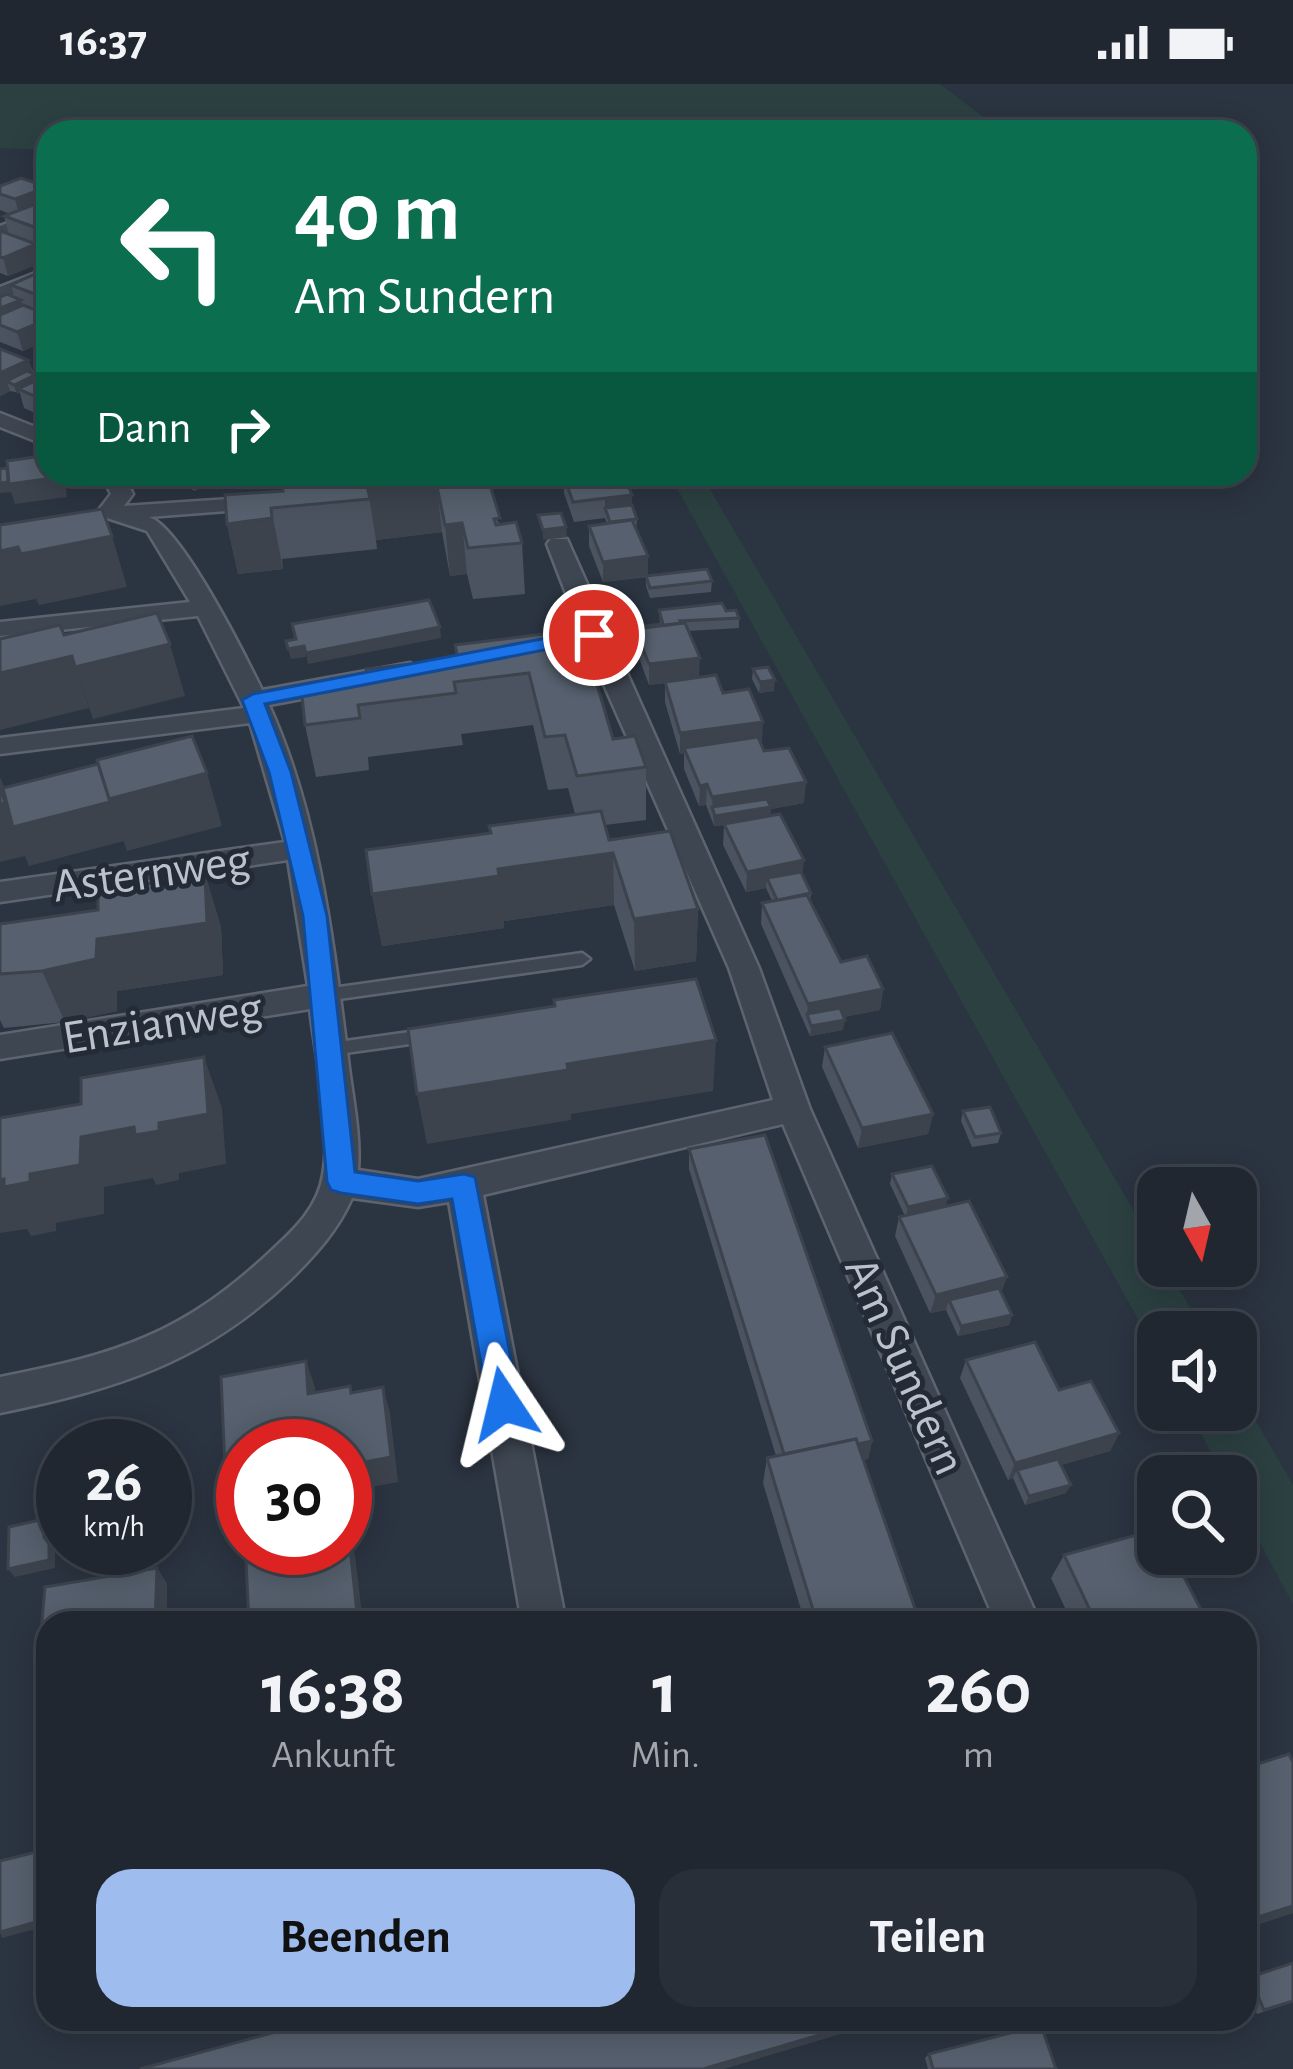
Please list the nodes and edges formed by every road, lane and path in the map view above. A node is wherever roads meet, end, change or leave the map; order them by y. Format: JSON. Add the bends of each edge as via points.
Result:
{"nodes":[{"id":1,"x":36,"y":218,"type":"edge"},
{"id":2,"x":0,"y":232,"type":"edge"},
{"id":3,"x":36,"y":279,"type":"edge"},
{"id":4,"x":0,"y":294,"type":"edge"},
{"id":5,"x":0,"y":419,"type":"edge"},
{"id":6,"x":36,"y":435,"type":"edge"},
{"id":7,"x":112,"y":492,"type":"edge"},
{"id":8,"x":284,"y":499,"type":"edge"},
{"id":9,"x":559,"y":544,"type":"dead end"},
{"id":10,"x":207,"y":608,"type":"junction"},
{"id":11,"x":0,"y":629,"type":"edge"},
{"id":12,"x":594,"y":635,"type":"junction"},
{"id":13,"x":491,"y":655,"type":"edge"},
{"id":14,"x":426,"y":668,"type":"edge"},
{"id":15,"x":256,"y":707,"type":"junction"},
{"id":16,"x":0,"y":746,"type":"edge"},
{"id":17,"x":301,"y":849,"type":"junction"},
{"id":18,"x":0,"y":892,"type":"edge"},
{"id":19,"x":582,"y":959,"type":"dead end"},
{"id":20,"x":325,"y":995,"type":"junction"},
{"id":21,"x":443,"y":1034,"type":"edge"},
{"id":22,"x":0,"y":1047,"type":"edge"},
{"id":23,"x":331,"y":1049,"type":"junction"},
{"id":24,"x":793,"y":1109,"type":"junction"},
{"id":25,"x":341,"y":1182,"type":"junction"},
{"id":26,"x":464,"y":1186,"type":"junction"},
{"id":27,"x":0,"y":1395,"type":"edge"},
{"id":28,"x":542,"y":1611,"type":"edge"},
{"id":29,"x":1013,"y":1611,"type":"edge"}],
"edges":[{"from":1,"to":2,"type":"street"},
{"from":3,"to":4,"type":"street"},
{"from":5,"to":6,"type":"street"},
{"from":7,"to":8,"type":"street","via":[[169,511]]},
{"from":7,"to":10,"type":"street","via":[[155,526]]},
{"from":9,"to":12,"type":"street","name":"Am Sundern"},
{"from":10,"to":11,"type":"street"},
{"from":10,"to":15,"type":"street"},
{"from":12,"to":13,"type":"street"},
{"from":12,"to":24,"type":"street","name":"Am Sundern","via":[[744,968]]},
{"from":14,"to":15,"type":"street"},
{"from":15,"to":16,"type":"street"},
{"from":15,"to":17,"type":"street"},
{"from":17,"to":18,"type":"street","name":"Asternweg"},
{"from":17,"to":20,"type":"street"},
{"from":19,"to":20,"type":"lane"},
{"from":20,"to":22,"type":"street","name":"Enzianweg"},
{"from":20,"to":23,"type":"street"},
{"from":21,"to":23,"type":"lane"},
{"from":23,"to":25,"type":"street"},
{"from":24,"to":26,"type":"street"},
{"from":24,"to":29,"type":"street","name":"Am Sundern"},
{"from":25,"to":26,"type":"street","via":[[418,1192]]},
{"from":25,"to":27,"type":"street","via":[[329,1210],[286,1260],[197,1336],[87,1378]]},
{"from":26,"to":28,"type":"street"}]}
